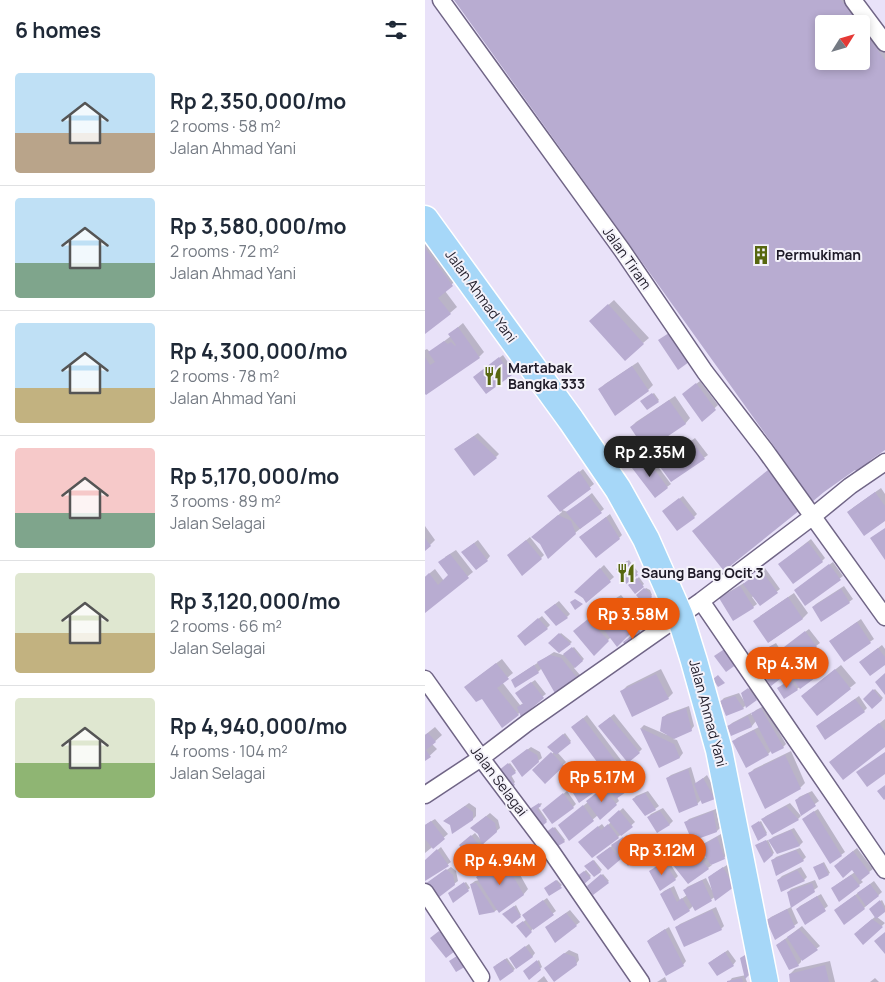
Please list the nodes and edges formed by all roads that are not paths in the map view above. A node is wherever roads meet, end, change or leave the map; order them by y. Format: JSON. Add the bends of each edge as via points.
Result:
{"nodes":[{"id":1,"x":441,"y":0,"type":"edge"},
{"id":2,"x":853,"y":0,"type":"edge"},
{"id":3,"x":885,"y":43,"type":"edge"},
{"id":4,"x":425,"y":219,"type":"edge"},
{"id":5,"x":885,"y":462,"type":"edge"},
{"id":6,"x":812,"y":517,"type":"junction"},
{"id":7,"x":701,"y":601,"type":"junction"},
{"id":8,"x":680,"y":616,"type":"junction"},
{"id":9,"x":885,"y":617,"type":"edge"},
{"id":10,"x":425,"y":679,"type":"edge"},
{"id":11,"x":481,"y":758,"type":"junction"},
{"id":12,"x":425,"y":795,"type":"edge"},
{"id":13,"x":885,"y":870,"type":"edge"},
{"id":14,"x":425,"y":892,"type":"edge"},
{"id":15,"x":481,"y":977,"type":"dead end"},
{"id":16,"x":641,"y":982,"type":"edge"},
{"id":17,"x":765,"y":982,"type":"edge"}],
"edges":[{"from":1,"to":6,"type":"street","name":"Jalan Tiram"},
{"from":2,"to":3,"type":"street"},
{"from":4,"to":8,"type":"main road","name":"Jalan Ahmad Yani","via":[[618,489],[646,539]]},
{"from":5,"to":6,"type":"street"},
{"from":6,"to":7,"type":"street"},
{"from":6,"to":9,"type":"street","name":"Jalan Tiram"},
{"from":7,"to":8,"type":"street"},
{"from":7,"to":13,"type":"street"},
{"from":8,"to":11,"type":"street"},
{"from":8,"to":17,"type":"main road","name":"Jalan Ahmad Yani","via":[[719,750]]},
{"from":10,"to":11,"type":"street","name":"Jalan Selagai"},
{"from":11,"to":12,"type":"street"},
{"from":11,"to":16,"type":"street","name":"Jalan Selagai","via":[[551,851]]},
{"from":14,"to":15,"type":"street"}]}
